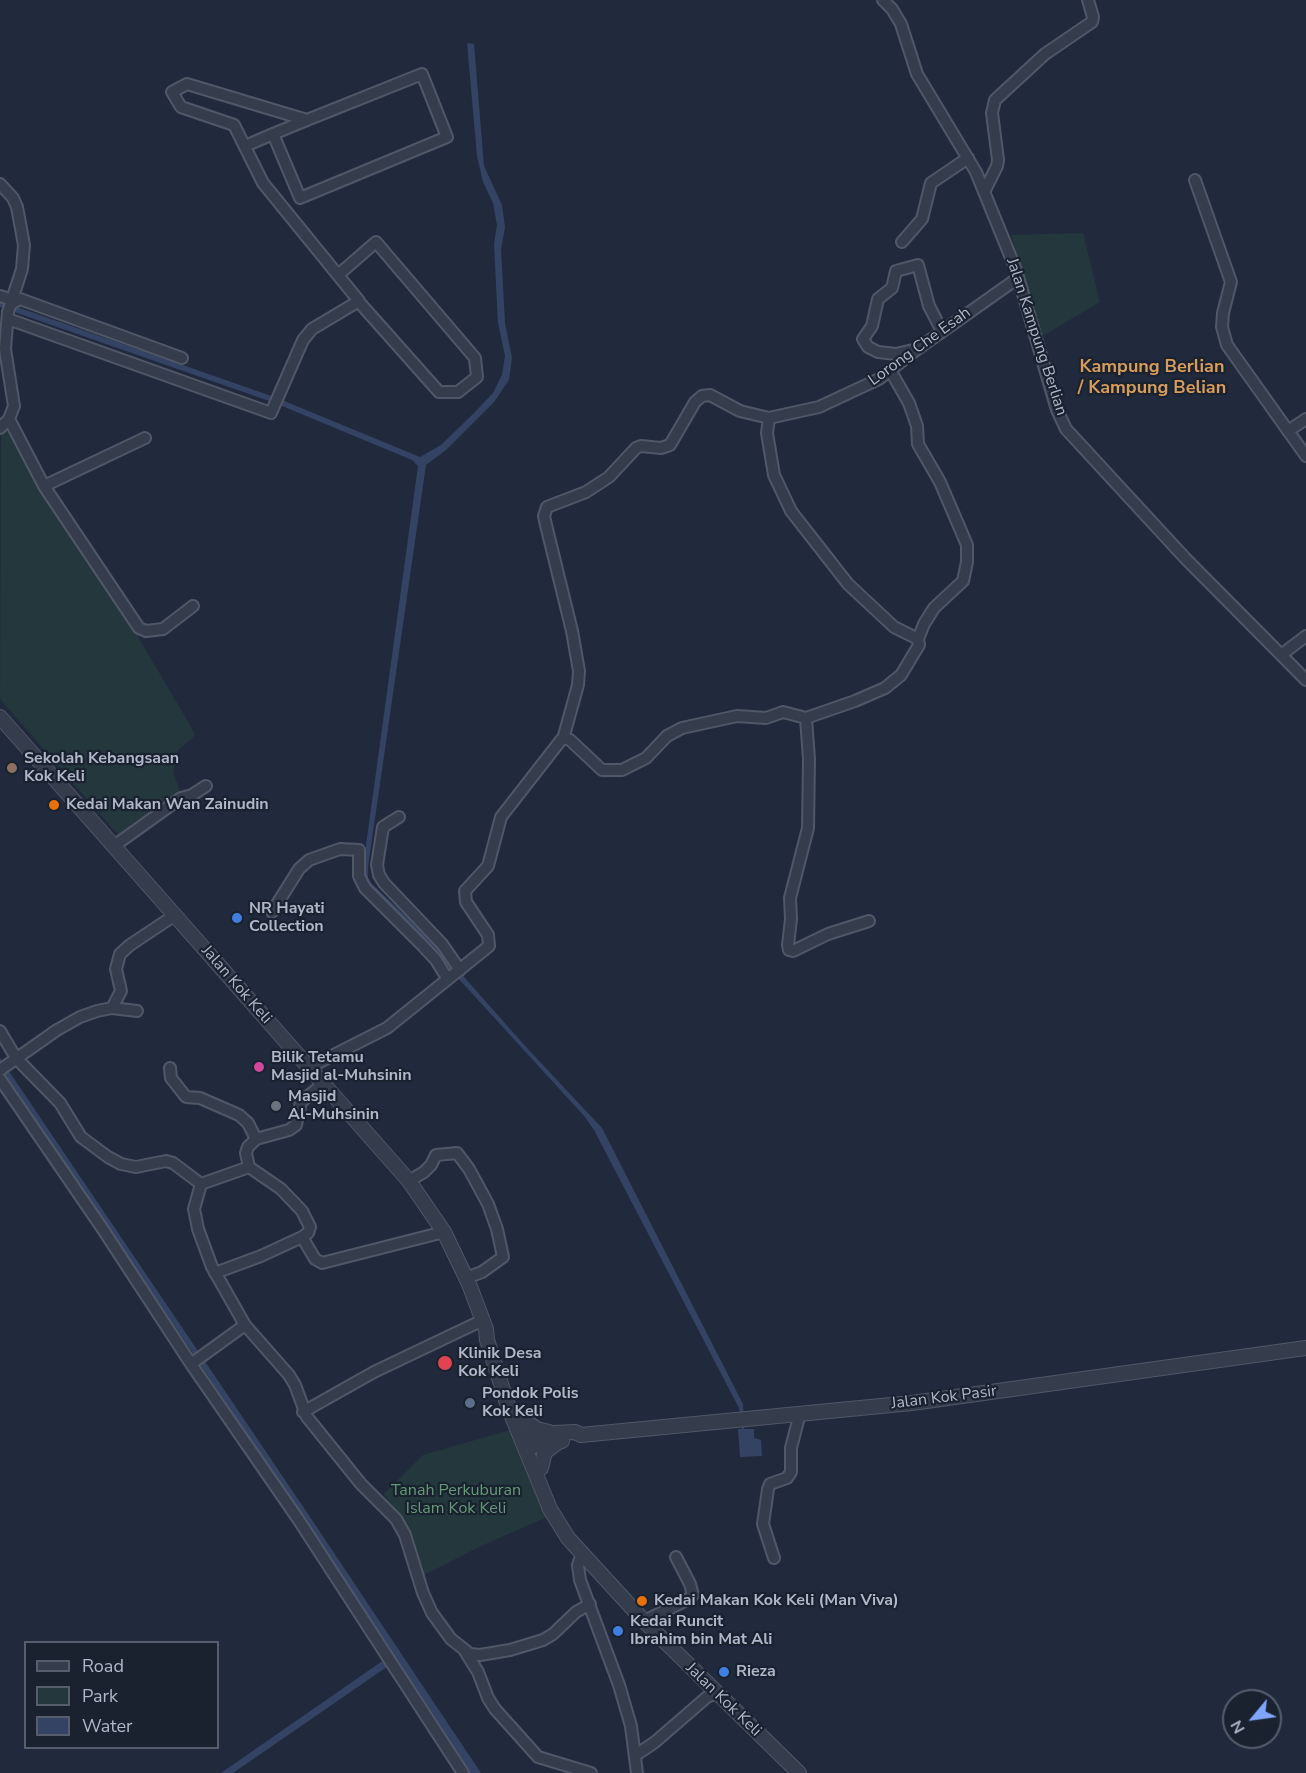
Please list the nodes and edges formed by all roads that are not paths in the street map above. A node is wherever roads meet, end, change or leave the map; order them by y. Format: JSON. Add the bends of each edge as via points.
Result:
{"nodes":[{"id":1,"x":883,"y":0,"type":"edge"},
{"id":2,"x":1088,"y":0,"type":"edge"},
{"id":3,"x":307,"y":120,"type":"junction"},
{"id":4,"x":273,"y":134,"type":"junction"},
{"id":5,"x":245,"y":146,"type":"junction"},
{"id":6,"x":968,"y":158,"type":"junction"},
{"id":7,"x":1195,"y":180,"type":"dead end"},
{"id":8,"x":0,"y":184,"type":"edge"},
{"id":9,"x":984,"y":192,"type":"junction"},
{"id":10,"x":902,"y":242,"type":"dead end"},
{"id":11,"x":338,"y":275,"type":"junction"},
{"id":12,"x":1018,"y":278,"type":"junction"},
{"id":13,"x":0,"y":296,"type":"edge"},
{"id":14,"x":358,"y":302,"type":"junction"},
{"id":15,"x":10,"y":309,"type":"junction"},
{"id":16,"x":942,"y":331,"type":"junction"},
{"id":17,"x":916,"y":350,"type":"junction"},
{"id":18,"x":182,"y":358,"type":"dead end"},
{"id":19,"x":890,"y":370,"type":"junction"},
{"id":20,"x":769,"y":418,"type":"junction"},
{"id":21,"x":9,"y":419,"type":"junction"},
{"id":22,"x":1306,"y":419,"type":"edge"},
{"id":23,"x":0,"y":428,"type":"edge"},
{"id":24,"x":1288,"y":431,"type":"junction"},
{"id":25,"x":145,"y":438,"type":"dead end"},
{"id":26,"x":1306,"y":456,"type":"edge"},
{"id":27,"x":44,"y":486,"type":"junction"},
{"id":28,"x":193,"y":606,"type":"dead end"},
{"id":29,"x":1306,"y":636,"type":"edge"},
{"id":30,"x":918,"y":639,"type":"junction"},
{"id":31,"x":1281,"y":655,"type":"junction"},
{"id":32,"x":1306,"y":680,"type":"edge"},
{"id":33,"x":0,"y":717,"type":"edge"},
{"id":34,"x":806,"y":718,"type":"junction"},
{"id":35,"x":563,"y":739,"type":"junction"},
{"id":36,"x":206,"y":786,"type":"dead end"},
{"id":37,"x":399,"y":817,"type":"dead end"},
{"id":38,"x":114,"y":846,"type":"junction"},
{"id":39,"x":272,"y":912,"type":"dead end"},
{"id":40,"x":175,"y":915,"type":"junction"},
{"id":41,"x":868,"y":921,"type":"dead end"},
{"id":42,"x":459,"y":970,"type":"junction"},
{"id":43,"x":447,"y":978,"type":"junction"},
{"id":44,"x":112,"y":1008,"type":"junction"},
{"id":45,"x":137,"y":1011,"type":"dead end"},
{"id":46,"x":0,"y":1031,"type":"edge"},
{"id":47,"x":8,"y":1064,"type":"edge"},
{"id":48,"x":170,"y":1068,"type":"dead end"},
{"id":49,"x":308,"y":1068,"type":"junction"},
{"id":50,"x":0,"y":1078,"type":"edge"},
{"id":51,"x":322,"y":1084,"type":"junction"},
{"id":52,"x":256,"y":1139,"type":"junction"},
{"id":53,"x":249,"y":1167,"type":"junction"},
{"id":54,"x":409,"y":1181,"type":"junction"},
{"id":55,"x":201,"y":1184,"type":"junction"},
{"id":56,"x":444,"y":1232,"type":"junction"},
{"id":57,"x":302,"y":1237,"type":"junction"},
{"id":58,"x":215,"y":1273,"type":"junction"},
{"id":59,"x":466,"y":1278,"type":"junction"},
{"id":60,"x":485,"y":1324,"type":"junction"},
{"id":61,"x":245,"y":1325,"type":"junction"},
{"id":62,"x":1306,"y":1348,"type":"edge"},
{"id":63,"x":193,"y":1362,"type":"junction"},
{"id":64,"x":509,"y":1409,"type":"junction"},
{"id":65,"x":303,"y":1412,"type":"junction"},
{"id":66,"x":800,"y":1413,"type":"junction"},
{"id":67,"x":522,"y":1419,"type":"junction"},
{"id":68,"x":558,"y":1437,"type":"junction"},
{"id":69,"x":531,"y":1442,"type":"junction"},
{"id":70,"x":539,"y":1474,"type":"junction"},
{"id":71,"x":579,"y":1549,"type":"junction"},
{"id":72,"x":676,"y":1557,"type":"dead end"},
{"id":73,"x":774,"y":1558,"type":"dead end"},
{"id":74,"x":590,"y":1604,"type":"junction"},
{"id":75,"x":644,"y":1621,"type":"junction"},
{"id":76,"x":464,"y":1648,"type":"junction"},
{"id":77,"x":716,"y":1694,"type":"junction"},
{"id":78,"x":636,"y":1755,"type":"junction"},
{"id":79,"x":463,"y":1773,"type":"edge"},
{"id":80,"x":591,"y":1773,"type":"edge"},
{"id":81,"x":637,"y":1773,"type":"edge"},
{"id":82,"x":799,"y":1773,"type":"edge"}],
"edges":[{"from":1,"to":6,"type":"street","name":"Jalan Kampung Berlian","via":[[901,24],[917,74]]},
{"from":2,"to":9,"type":"street","via":[[1092,22],[1045,54],[995,100],[992,113],[997,166]]},
{"from":3,"to":4,"type":"street"},
{"from":3,"to":4,"type":"street","via":[[422,74],[447,137],[300,198]]},
{"from":3,"to":5,"type":"street","via":[[187,84],[172,92],[181,107],[234,125]]},
{"from":4,"to":5,"type":"street"},
{"from":5,"to":11,"type":"street","via":[[264,183]]},
{"from":6,"to":9,"type":"street","name":"Jalan Kampung Berlian"},
{"from":6,"to":10,"type":"street","via":[[930,183],[922,219]]},
{"from":7,"to":24,"type":"street","via":[[1232,282],[1223,313],[1227,345]]},
{"from":8,"to":15,"type":"street","via":[[17,207],[24,246],[22,269]]},
{"from":9,"to":12,"type":"street","name":"Jalan Kampung Berlian"},
{"from":11,"to":14,"type":"street"},
{"from":11,"to":14,"type":"street","via":[[376,242],[475,358],[477,377],[458,392],[440,392]]},
{"from":12,"to":16,"type":"street","name":"Lorong Che Esah"},
{"from":12,"to":31,"type":"street","name":"Jalan Kampung Berlian","via":[[1066,429]]},
{"from":13,"to":15,"type":"street"},
{"from":14,"to":15,"type":"street","via":[[312,329],[303,340],[271,413]]},
{"from":15,"to":18,"type":"street","via":[[20,299]]},
{"from":15,"to":21,"type":"street","via":[[4,349],[14,406]]},
{"from":16,"to":17,"type":"street","name":"Lorong Che Esah"},
{"from":16,"to":17,"type":"street","via":[[929,306],[918,265],[896,271],[892,288],[878,299],[872,326],[863,339],[867,347],[878,352]]},
{"from":17,"to":19,"type":"street","name":"Lorong Che Esah"},
{"from":19,"to":20,"type":"street","name":"Lorong Che Esah","via":[[862,388],[819,407]]},
{"from":19,"to":30,"type":"street","via":[[909,404],[918,444],[940,482],[967,545],[963,581],[934,608]]},
{"from":20,"to":30,"type":"street","via":[[767,433],[774,475],[791,511],[848,584],[894,627]]},
{"from":20,"to":35,"type":"street","name":"Lorong Che Esah","via":[[740,411],[710,395],[702,396],[670,445],[636,448],[609,477],[586,492],[547,507],[544,516],[579,671]]},
{"from":21,"to":23,"type":"street"},
{"from":21,"to":27,"type":"street"},
{"from":22,"to":24,"type":"street"},
{"from":24,"to":26,"type":"street"},
{"from":25,"to":27,"type":"street"},
{"from":27,"to":28,"type":"street","via":[[139,628],[163,628]]},
{"from":29,"to":31,"type":"street"},
{"from":30,"to":34,"type":"street","via":[[919,645],[901,675],[885,688]]},
{"from":31,"to":32,"type":"street","name":"Jalan Kampung Berlian"},
{"from":33,"to":38,"type":"street","name":"Jalan Kok Keli"},
{"from":34,"to":35,"type":"street","via":[[783,712],[766,718],[737,716],[682,728],[671,733],[646,758],[622,770],[598,767],[570,740]]},
{"from":34,"to":41,"type":"street","via":[[808,828],[790,898],[789,950]]},
{"from":35,"to":42,"type":"street","via":[[501,817],[488,866],[465,891],[466,902],[490,942],[485,951]]},
{"from":36,"to":38,"type":"street","via":[[181,798]]},
{"from":37,"to":42,"type":"street","via":[[383,827],[379,875],[442,944]]},
{"from":38,"to":40,"type":"street","name":"Jalan Kok Keli"},
{"from":39,"to":43,"type":"street","via":[[299,868],[340,849],[359,850],[359,876],[365,888],[436,960]]},
{"from":40,"to":44,"type":"street","via":[[120,954],[116,969],[121,991]]},
{"from":40,"to":49,"type":"street","name":"Jalan Kok Keli"},
{"from":42,"to":43,"type":"street"},
{"from":43,"to":49,"type":"street","via":[[379,1033]]},
{"from":44,"to":45,"type":"street"},
{"from":44,"to":47,"type":"street","via":[[66,1024]]},
{"from":46,"to":47,"type":"street"},
{"from":47,"to":55,"type":"street","via":[[60,1103],[81,1137],[108,1157],[136,1167],[162,1161],[173,1163]]},
{"from":48,"to":52,"type":"street","via":[[171,1078],[186,1097],[200,1098],[239,1115]]},
{"from":49,"to":51,"type":"street","name":"Jalan Kok Keli"},
{"from":50,"to":63,"type":"street"},
{"from":51,"to":52,"type":"street","via":[[301,1102],[296,1125]]},
{"from":51,"to":54,"type":"street","name":"Jalan Kok Keli"},
{"from":52,"to":53,"type":"street","via":[[246,1150]]},
{"from":53,"to":55,"type":"street"},
{"from":53,"to":57,"type":"street","via":[[281,1189],[302,1211],[310,1227]]},
{"from":54,"to":56,"type":"street","name":"Jalan Kok Keli"},
{"from":54,"to":59,"type":"street","via":[[431,1165],[436,1155],[457,1153],[470,1169],[488,1204],[503,1257]]},
{"from":55,"to":58,"type":"street","via":[[195,1200],[196,1221]]},
{"from":56,"to":57,"type":"street","via":[[324,1263],[315,1259]]},
{"from":56,"to":59,"type":"street","name":"Jalan Kok Keli"},
{"from":57,"to":58,"type":"street"},
{"from":58,"to":61,"type":"street"},
{"from":59,"to":60,"type":"street","name":"Jalan Kok Keli"},
{"from":60,"to":64,"type":"street","name":"Jalan Kok Keli"},
{"from":60,"to":65,"type":"street","via":[[374,1372]]},
{"from":60,"to":67,"type":"street","name":"Jalan Kok Keli","via":[[494,1337]]},
{"from":61,"to":63,"type":"street"},
{"from":61,"to":65,"type":"street","via":[[289,1375]]},
{"from":62,"to":66,"type":"street","name":"Jalan Kok Pasir","via":[[912,1403]]},
{"from":63,"to":79,"type":"street"},
{"from":64,"to":69,"type":"street"},
{"from":64,"to":70,"type":"street","name":"Jalan Kok Keli"},
{"from":65,"to":76,"type":"street","via":[[396,1519],[432,1612]]},
{"from":66,"to":68,"type":"street","name":"Jalan Kok Pasir","via":[[581,1435],[575,1432]]},
{"from":66,"to":73,"type":"street","via":[[791,1448],[791,1472],[768,1489],[763,1524]]},
{"from":67,"to":68,"type":"street"},
{"from":67,"to":69,"type":"street","name":"Jalan Kok Keli"},
{"from":68,"to":69,"type":"street","name":"Jalan Kok Pasir"},
{"from":68,"to":70,"type":"street","via":[[545,1452]]},
{"from":69,"to":70,"type":"street","name":"Jalan Kok Keli"},
{"from":70,"to":71,"type":"street","name":"Jalan Kok Keli","via":[[575,1535]]},
{"from":71,"to":74,"type":"street","via":[[579,1573]]},
{"from":71,"to":75,"type":"street","name":"Jalan Kok Keli"},
{"from":72,"to":75,"type":"street","via":[[693,1594]]},
{"from":74,"to":76,"type":"street","via":[[553,1634],[532,1644],[480,1655],[470,1654]]},
{"from":74,"to":78,"type":"street","via":[[624,1700]]},
{"from":75,"to":77,"type":"street","name":"Jalan Kok Keli"},
{"from":76,"to":80,"type":"street","via":[[495,1709],[538,1757]]},
{"from":77,"to":78,"type":"street","via":[[707,1697]]},
{"from":77,"to":82,"type":"street","name":"Jalan Kok Keli"},
{"from":78,"to":81,"type":"street"}]}
